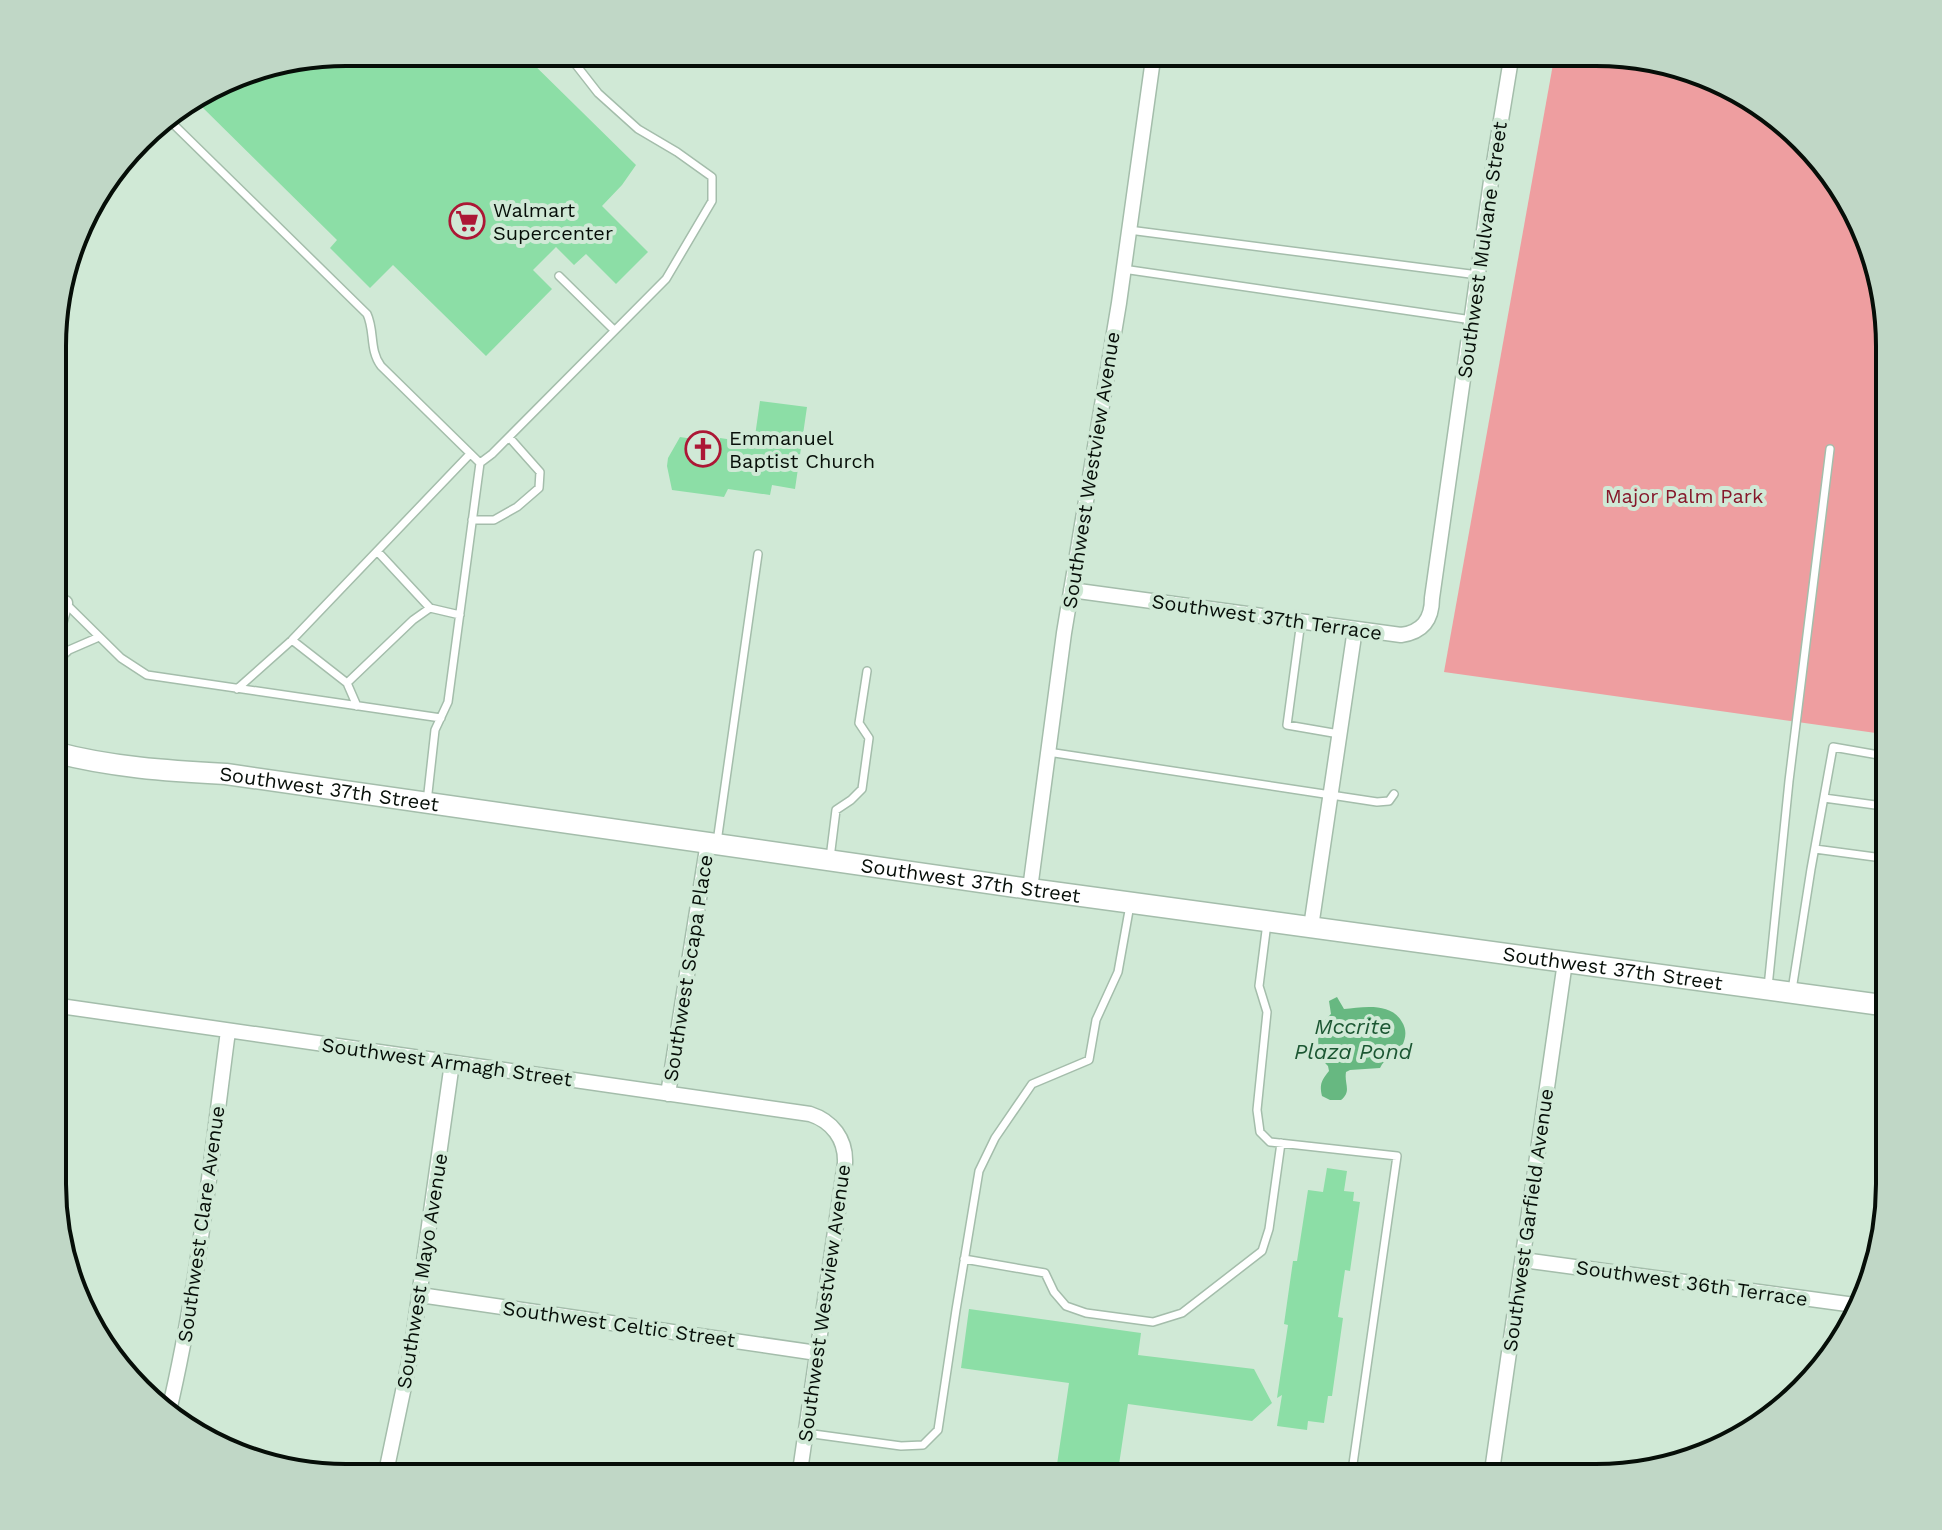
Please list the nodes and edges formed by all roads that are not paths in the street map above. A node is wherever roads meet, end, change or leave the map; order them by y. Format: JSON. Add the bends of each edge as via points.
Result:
{"nodes":[{"id":1,"x":577,"y":66,"type":"edge"},
{"id":2,"x":1152,"y":67,"type":"edge"},
{"id":3,"x":1510,"y":67,"type":"edge"},
{"id":4,"x":174,"y":125,"type":"edge"},
{"id":5,"x":1129,"y":230,"type":"junction"},
{"id":6,"x":1123,"y":269,"type":"junction"},
{"id":7,"x":1478,"y":275,"type":"junction"},
{"id":8,"x":559,"y":276,"type":"dead end"},
{"id":9,"x":1472,"y":320,"type":"junction"},
{"id":10,"x":614,"y":330,"type":"junction"},
{"id":11,"x":509,"y":437,"type":"junction"},
{"id":12,"x":1453,"y":448,"type":"joint"},
{"id":13,"x":1830,"y":449,"type":"dead end"},
{"id":14,"x":470,"y":454,"type":"junction"},
{"id":15,"x":480,"y":463,"type":"junction"},
{"id":16,"x":472,"y":520,"type":"junction"},
{"id":17,"x":378,"y":552,"type":"junction"},
{"id":18,"x":758,"y":554,"type":"dead end"},
{"id":19,"x":1071,"y":590,"type":"junction"},
{"id":20,"x":66,"y":605,"type":"edge"},
{"id":21,"x":430,"y":608,"type":"junction"},
{"id":22,"x":460,"y":615,"type":"junction"},
{"id":23,"x":1301,"y":621,"type":"junction"},
{"id":24,"x":1355,"y":629,"type":"junction"},
{"id":25,"x":99,"y":637,"type":"junction"},
{"id":26,"x":292,"y":640,"type":"junction"},
{"id":27,"x":66,"y":652,"type":"edge"},
{"id":28,"x":867,"y":671,"type":"dead end"},
{"id":29,"x":347,"y":683,"type":"junction"},
{"id":30,"x":237,"y":689,"type":"junction"},
{"id":31,"x":357,"y":706,"type":"junction"},
{"id":32,"x":441,"y":718,"type":"junction"},
{"id":33,"x":1339,"y":734,"type":"junction"},
{"id":34,"x":1048,"y":752,"type":"junction"},
{"id":35,"x":1876,"y":754,"type":"edge"},
{"id":36,"x":66,"y":756,"type":"edge"},
{"id":37,"x":1394,"y":794,"type":"dead end"},
{"id":38,"x":1330,"y":795,"type":"junction"},
{"id":39,"x":1824,"y":798,"type":"junction"},
{"id":40,"x":426,"y":804,"type":"junction"},
{"id":41,"x":1875,"y":805,"type":"edge"},
{"id":42,"x":713,"y":843,"type":"junction"},
{"id":43,"x":1815,"y":849,"type":"junction"},
{"id":44,"x":1875,"y":857,"type":"edge"},
{"id":45,"x":829,"y":860,"type":"junction"},
{"id":46,"x":1030,"y":889,"type":"junction"},
{"id":47,"x":1130,"y":903,"type":"junction"},
{"id":48,"x":1267,"y":921,"type":"junction"},
{"id":49,"x":1311,"y":927,"type":"junction"},
{"id":50,"x":1565,"y":962,"type":"junction"},
{"id":51,"x":1768,"y":989,"type":"junction"},
{"id":52,"x":1792,"y":993,"type":"junction"},
{"id":53,"x":1875,"y":1004,"type":"edge"},
{"id":54,"x":67,"y":1007,"type":"edge"},
{"id":55,"x":228,"y":1031,"type":"junction"},
{"id":56,"x":452,"y":1063,"type":"junction"},
{"id":57,"x":668,"y":1094,"type":"junction"},
{"id":58,"x":836,"y":1131,"type":"joint"},
{"id":59,"x":1281,"y":1143,"type":"junction"},
{"id":60,"x":964,"y":1259,"type":"junction"},
{"id":61,"x":1523,"y":1260,"type":"junction"},
{"id":62,"x":420,"y":1295,"type":"junction"},
{"id":63,"x":1849,"y":1304,"type":"edge"},
{"id":64,"x":817,"y":1353,"type":"junction"},
{"id":65,"x":171,"y":1402,"type":"edge"},
{"id":66,"x":806,"y":1433,"type":"junction"},
{"id":67,"x":388,"y":1463,"type":"edge"},
{"id":68,"x":801,"y":1463,"type":"edge"},
{"id":69,"x":1353,"y":1464,"type":"edge"},
{"id":70,"x":1493,"y":1464,"type":"edge"}],
"edges":[{"from":1,"to":10,"type":"lane","via":[[638,129],[712,177],[712,201],[666,279]]},
{"from":2,"to":5,"type":"street","name":"Southwest Westview Avenue"},
{"from":3,"to":7,"type":"street","name":"Southwest Mulvane Street"},
{"from":4,"to":14,"type":"lane","via":[[367,314],[375,358]]},
{"from":5,"to":6,"type":"street","name":"Southwest Westview Avenue"},
{"from":5,"to":7,"type":"lane"},
{"from":6,"to":9,"type":"lane"},
{"from":6,"to":19,"type":"street","name":"Southwest Westview Avenue"},
{"from":7,"to":9,"type":"street","name":"Southwest Mulvane Street"},
{"from":8,"to":10,"type":"lane"},
{"from":9,"to":12,"type":"street","name":"Southwest Mulvane Street"},
{"from":10,"to":11,"type":"lane"},
{"from":11,"to":15,"type":"lane"},
{"from":11,"to":16,"type":"lane","via":[[540,472],[539,488],[494,520]]},
{"from":12,"to":24,"type":"street","name":"Southwest 37th Terrace","via":[[1429,619],[1422,628],[1401,635]]},
{"from":13,"to":51,"type":"lane"},
{"from":14,"to":15,"type":"lane"},
{"from":14,"to":17,"type":"lane"},
{"from":15,"to":16,"type":"lane"},
{"from":16,"to":22,"type":"lane"},
{"from":17,"to":21,"type":"lane"},
{"from":17,"to":26,"type":"lane"},
{"from":18,"to":42,"type":"lane"},
{"from":19,"to":23,"type":"street","name":"Southwest 37th Terrace"},
{"from":19,"to":34,"type":"street","name":"Southwest Westview Avenue"},
{"from":20,"to":25,"type":"lane"},
{"from":21,"to":22,"type":"lane"},
{"from":21,"to":29,"type":"lane"},
{"from":22,"to":32,"type":"lane"},
{"from":23,"to":24,"type":"street","name":"Southwest 37th Terrace"},
{"from":23,"to":33,"type":"lane","via":[[1287,725]]},
{"from":24,"to":33,"type":"street"},
{"from":25,"to":27,"type":"lane"},
{"from":25,"to":30,"type":"lane","via":[[147,675]]},
{"from":26,"to":29,"type":"lane"},
{"from":26,"to":30,"type":"lane"},
{"from":28,"to":45,"type":"lane","via":[[859,723],[869,738],[862,789],[836,810]]},
{"from":29,"to":31,"type":"lane"},
{"from":30,"to":31,"type":"lane"},
{"from":31,"to":32,"type":"lane"},
{"from":32,"to":40,"type":"lane"},
{"from":33,"to":38,"type":"street"},
{"from":34,"to":38,"type":"lane"},
{"from":34,"to":46,"type":"street","name":"Southwest Westview Avenue"},
{"from":35,"to":39,"type":"lane","via":[[1833,747]]},
{"from":36,"to":40,"type":"main road","name":"Southwest 37th Street"},
{"from":37,"to":38,"type":"lane","via":[[1389,801],[1377,802]]},
{"from":38,"to":49,"type":"street"},
{"from":39,"to":41,"type":"lane"},
{"from":39,"to":43,"type":"lane"},
{"from":40,"to":42,"type":"main road","name":"Southwest 37th Street"},
{"from":42,"to":45,"type":"main road","name":"Southwest 37th Street"},
{"from":42,"to":57,"type":"street","name":"Southwest Scapa Place"},
{"from":43,"to":44,"type":"lane"},
{"from":43,"to":52,"type":"lane"},
{"from":45,"to":46,"type":"main road","name":"Southwest 37th Street"},
{"from":46,"to":47,"type":"main road","name":"Southwest 37th Street"},
{"from":47,"to":48,"type":"main road","name":"Southwest 37th Street"},
{"from":47,"to":60,"type":"lane","via":[[1118,972],[1096,1020],[1089,1060],[1032,1084],[995,1138],[979,1171]]},
{"from":48,"to":49,"type":"main road","name":"Southwest 37th Street"},
{"from":48,"to":59,"type":"lane","via":[[1259,986],[1267,1012],[1257,1110],[1260,1132],[1270,1142]]},
{"from":49,"to":50,"type":"main road","name":"Southwest 37th Street"},
{"from":50,"to":51,"type":"main road","name":"Southwest 37th Street"},
{"from":50,"to":61,"type":"street","name":"Southwest Garfield Avenue"},
{"from":51,"to":52,"type":"main road","name":"Southwest 37th Street"},
{"from":52,"to":53,"type":"main road","name":"Southwest 37th Street"},
{"from":54,"to":55,"type":"street","name":"Southwest Armagh Street"},
{"from":55,"to":56,"type":"street","name":"Southwest Armagh Street"},
{"from":55,"to":65,"type":"street","name":"Southwest Clare Avenue","via":[[195,1284]]},
{"from":56,"to":57,"type":"street","name":"Southwest Armagh Street"},
{"from":56,"to":62,"type":"street","name":"Southwest Mayo Avenue"},
{"from":57,"to":58,"type":"street","name":"Southwest Armagh Street","via":[[810,1114]]},
{"from":58,"to":64,"type":"street","name":"Southwest Westview Avenue","via":[[845,1163]]},
{"from":59,"to":60,"type":"lane","via":[[1262,1251],[1182,1313],[1153,1322],[1086,1313],[1066,1306],[1045,1273]]},
{"from":59,"to":69,"type":"lane","via":[[1397,1156]]},
{"from":60,"to":66,"type":"lane","via":[[938,1430],[923,1445],[901,1446]]},
{"from":61,"to":63,"type":"street","name":"Southwest 36th Terrace"},
{"from":61,"to":70,"type":"street","name":"Southwest Garfield Avenue"},
{"from":62,"to":64,"type":"street","name":"Southwest Celtic Street"},
{"from":62,"to":67,"type":"street","name":"Southwest Mayo Avenue"},
{"from":64,"to":66,"type":"street","name":"Southwest Westview Avenue"},
{"from":66,"to":68,"type":"street","name":"Southwest Westview Avenue"}]}
